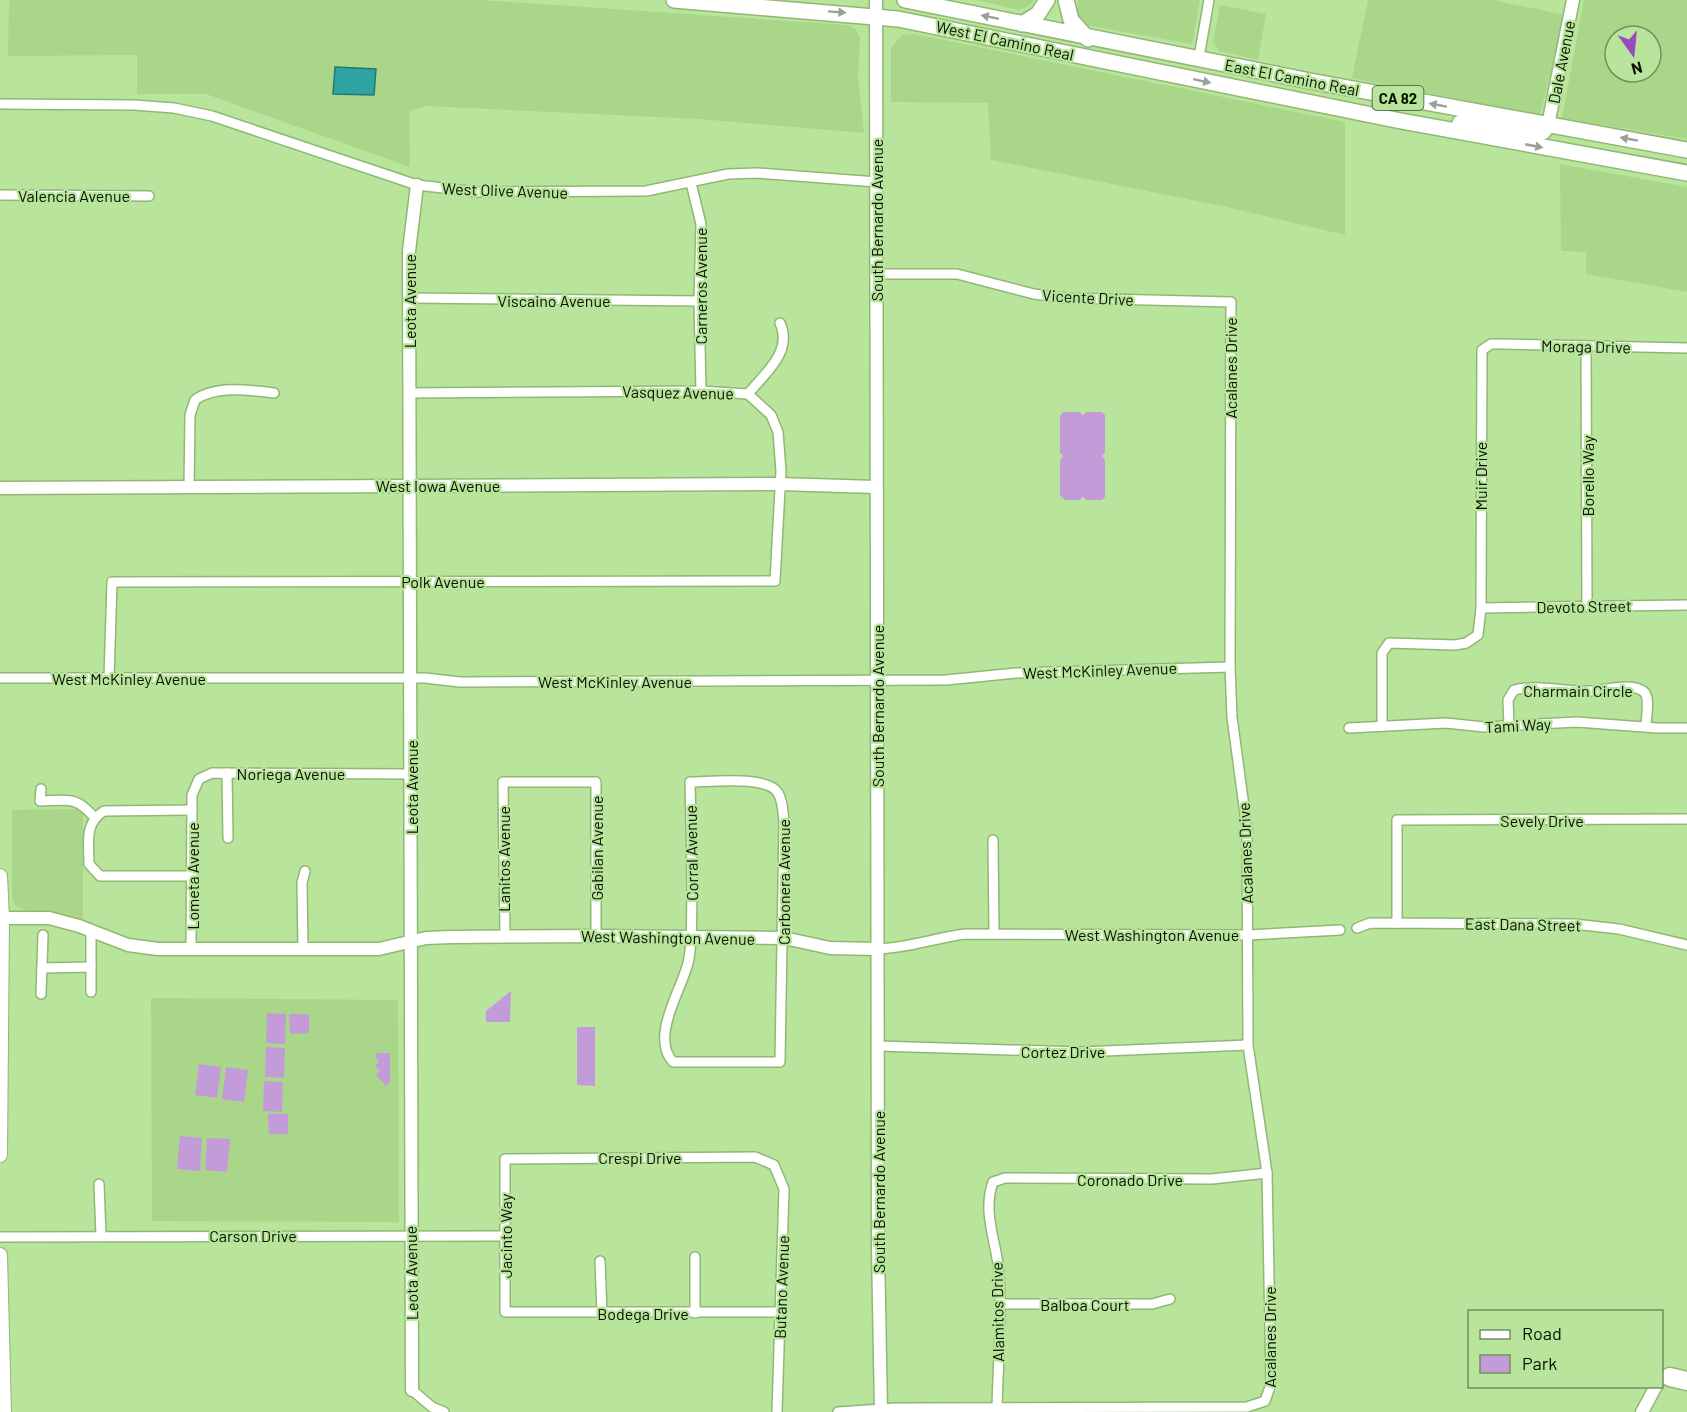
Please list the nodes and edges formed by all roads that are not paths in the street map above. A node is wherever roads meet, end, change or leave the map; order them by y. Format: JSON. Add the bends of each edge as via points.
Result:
{"nodes":[{"id":1,"x":674,"y":0,"type":"edge"},
{"id":2,"x":876,"y":0,"type":"edge"},
{"id":3,"x":905,"y":0,"type":"edge"},
{"id":4,"x":1047,"y":0,"type":"edge"},
{"id":5,"x":1066,"y":0,"type":"edge"},
{"id":6,"x":1209,"y":0,"type":"edge"},
{"id":7,"x":1573,"y":0,"type":"edge"},
{"id":8,"x":876,"y":16,"type":"junction"},
{"id":9,"x":1022,"y":24,"type":"junction"},
{"id":10,"x":1088,"y":39,"type":"junction"},
{"id":11,"x":1109,"y":43,"type":"joint"},
{"id":12,"x":1083,"y":56,"type":"junction"},
{"id":13,"x":1199,"y":57,"type":"junction"},
{"id":14,"x":1310,"y":81,"type":"junction"},
{"id":15,"x":1242,"y":89,"type":"junction"},
{"id":16,"x":0,"y":104,"type":"edge"},
{"id":17,"x":1332,"y":107,"type":"joint"},
{"id":18,"x":1413,"y":123,"type":"junction"},
{"id":19,"x":1548,"y":125,"type":"junction"},
{"id":20,"x":1687,"y":150,"type":"edge"},
{"id":21,"x":1687,"y":173,"type":"edge"},
{"id":22,"x":877,"y":182,"type":"junction"},
{"id":23,"x":691,"y":183,"type":"junction"},
{"id":24,"x":417,"y":185,"type":"junction"},
{"id":25,"x":0,"y":195,"type":"edge"},
{"id":26,"x":149,"y":196,"type":"dead end"},
{"id":27,"x":877,"y":274,"type":"junction"},
{"id":28,"x":409,"y":298,"type":"junction"},
{"id":29,"x":699,"y":301,"type":"junction"},
{"id":30,"x":1231,"y":302,"type":"joint"},
{"id":31,"x":780,"y":323,"type":"dead end"},
{"id":32,"x":1586,"y":346,"type":"junction"},
{"id":33,"x":1485,"y":347,"type":"joint"},
{"id":34,"x":1687,"y":348,"type":"edge"},
{"id":35,"x":701,"y":391,"type":"junction"},
{"id":36,"x":274,"y":393,"type":"dead end"},
{"id":37,"x":410,"y":393,"type":"junction"},
{"id":38,"x":748,"y":394,"type":"junction"},
{"id":39,"x":779,"y":484,"type":"junction"},
{"id":40,"x":410,"y":485,"type":"junction"},
{"id":41,"x":189,"y":487,"type":"junction"},
{"id":42,"x":876,"y":487,"type":"junction"},
{"id":43,"x":0,"y":488,"type":"edge"},
{"id":44,"x":775,"y":580,"type":"joint"},
{"id":45,"x":410,"y":581,"type":"junction"},
{"id":46,"x":1687,"y":605,"type":"edge"},
{"id":47,"x":1587,"y":606,"type":"junction"},
{"id":48,"x":1481,"y":608,"type":"junction"},
{"id":49,"x":1230,"y":667,"type":"junction"},
{"id":50,"x":0,"y":678,"type":"edge"},
{"id":51,"x":109,"y":678,"type":"junction"},
{"id":52,"x":411,"y":678,"type":"junction"},
{"id":53,"x":877,"y":681,"type":"junction"},
{"id":54,"x":1509,"y":725,"type":"junction"},
{"id":55,"x":1382,"y":726,"type":"junction"},
{"id":56,"x":1646,"y":726,"type":"junction"},
{"id":57,"x":1687,"y":728,"type":"edge"},
{"id":58,"x":1349,"y":729,"type":"dead end"},
{"id":59,"x":227,"y":773,"type":"junction"},
{"id":60,"x":411,"y":774,"type":"junction"},
{"id":61,"x":503,"y":782,"type":"joint"},
{"id":62,"x":690,"y":782,"type":"joint"},
{"id":63,"x":41,"y":789,"type":"dead end"},
{"id":64,"x":192,"y":807,"type":"junction"},
{"id":65,"x":94,"y":817,"type":"junction"},
{"id":66,"x":1687,"y":819,"type":"edge"},
{"id":67,"x":228,"y":838,"type":"dead end"},
{"id":68,"x":993,"y":840,"type":"dead end"},
{"id":69,"x":306,"y":871,"type":"dead end"},
{"id":70,"x":0,"y":876,"type":"edge"},
{"id":71,"x":193,"y":876,"type":"junction"},
{"id":72,"x":1,"y":918,"type":"edge"},
{"id":73,"x":1397,"y":923,"type":"junction"},
{"id":74,"x":1357,"y":928,"type":"dead end"},
{"id":75,"x":1340,"y":930,"type":"dead end"},
{"id":76,"x":91,"y":932,"type":"junction"},
{"id":77,"x":994,"y":933,"type":"junction"},
{"id":78,"x":1247,"y":934,"type":"junction"},
{"id":79,"x":43,"y":935,"type":"dead end"},
{"id":80,"x":504,"y":936,"type":"junction"},
{"id":81,"x":596,"y":936,"type":"junction"},
{"id":82,"x":691,"y":936,"type":"junction"},
{"id":83,"x":784,"y":938,"type":"junction"},
{"id":84,"x":412,"y":942,"type":"junction"},
{"id":85,"x":1687,"y":945,"type":"edge"},
{"id":86,"x":191,"y":949,"type":"junction"},
{"id":87,"x":303,"y":949,"type":"junction"},
{"id":88,"x":877,"y":949,"type":"junction"},
{"id":89,"x":42,"y":968,"type":"junction"},
{"id":90,"x":91,"y":968,"type":"junction"},
{"id":91,"x":91,"y":992,"type":"dead end"},
{"id":92,"x":41,"y":994,"type":"dead end"},
{"id":93,"x":1248,"y":1045,"type":"junction"},
{"id":94,"x":878,"y":1046,"type":"junction"},
{"id":95,"x":780,"y":1062,"type":"joint"},
{"id":96,"x":0,"y":1155,"type":"edge"},
{"id":97,"x":505,"y":1159,"type":"joint"},
{"id":98,"x":774,"y":1165,"type":"joint"},
{"id":99,"x":1267,"y":1173,"type":"junction"},
{"id":100,"x":993,"y":1182,"type":"joint"},
{"id":101,"x":99,"y":1184,"type":"dead end"},
{"id":102,"x":101,"y":1236,"type":"junction"},
{"id":103,"x":411,"y":1236,"type":"junction"},
{"id":104,"x":505,"y":1236,"type":"junction"},
{"id":105,"x":0,"y":1237,"type":"edge"},
{"id":106,"x":0,"y":1255,"type":"edge"},
{"id":107,"x":695,"y":1257,"type":"dead end"},
{"id":108,"x":600,"y":1261,"type":"dead end"},
{"id":109,"x":1170,"y":1299,"type":"dead end"},
{"id":110,"x":999,"y":1304,"type":"junction"},
{"id":111,"x":505,"y":1312,"type":"joint"},
{"id":112,"x":781,"y":1312,"type":"junction"},
{"id":113,"x":602,"y":1313,"type":"junction"},
{"id":114,"x":695,"y":1313,"type":"junction"},
{"id":115,"x":2,"y":1333,"type":"edge"},
{"id":116,"x":1672,"y":1380,"type":"edge"},
{"id":117,"x":412,"y":1390,"type":"joint"},
{"id":118,"x":997,"y":1408,"type":"junction"},
{"id":119,"x":881,"y":1410,"type":"edge"},
{"id":120,"x":4,"y":1412,"type":"edge"},
{"id":121,"x":444,"y":1412,"type":"edge"},
{"id":122,"x":777,"y":1412,"type":"edge"},
{"id":123,"x":838,"y":1412,"type":"edge"},
{"id":124,"x":1642,"y":1412,"type":"edge"}],
"edges":[{"from":1,"to":8,"type":"main road","name":"West El Camino Real","number":"CA 82","one_way":true},
{"from":2,"to":8,"type":"street","name":"South Bernardo Avenue"},
{"from":9,"to":3,"type":"main road","name":"West El Camino Real","number":"CA 82","one_way":true},
{"from":4,"to":9,"type":"main road","via":[[1038,14]]},
{"from":5,"to":10,"type":"main road","via":[[1071,20]]},
{"from":6,"to":13,"type":"street"},
{"from":7,"to":19,"type":"street","name":"Dale Avenue"},
{"from":8,"to":12,"type":"main road","name":"West El Camino Real","number":"CA 82"},
{"from":8,"to":22,"type":"street","name":"South Bernardo Avenue"},
{"from":9,"to":10,"type":"main road","name":"West El Camino Real","number":"CA 82"},
{"from":10,"to":11,"type":"main road","name":"West El Camino Real","number":"CA 82"},
{"from":11,"to":13,"type":"main road","name":"East El Camino Real","number":"CA 82"},
{"from":12,"to":13,"type":"main road","via":[[1117,54],[1181,66]]},
{"from":12,"to":15,"type":"main road","name":"West El Camino Real","number":"CA 82","one_way":true},
{"from":13,"to":14,"type":"main road","name":"East El Camino Real","number":"CA 82"},
{"from":14,"to":15,"type":"main road","via":[[1298,88],[1254,81]]},
{"from":19,"to":14,"type":"main road","name":"East El Camino Real","number":"CA 82","one_way":true},
{"from":15,"to":17,"type":"main road","name":"West El Camino Real","number":"CA 82"},
{"from":16,"to":24,"type":"street","name":"West Olive Avenue","via":[[174,108],[212,116]]},
{"from":17,"to":18,"type":"main road","name":"East El Camino Real","number":"CA 82"},
{"from":18,"to":19,"type":"main road","via":[[1442,120],[1535,134]]},
{"from":18,"to":21,"type":"main road","name":"East El Camino Real","number":"CA 82","one_way":true},
{"from":20,"to":19,"type":"main road","name":"East El Camino Real","number":"CA 82","one_way":true},
{"from":22,"to":23,"type":"street","name":"West Olive Avenue","via":[[757,172]]},
{"from":22,"to":27,"type":"street","name":"South Bernardo Avenue"},
{"from":23,"to":24,"type":"street","name":"West Olive Avenue","via":[[646,191],[540,193],[477,192]]},
{"from":23,"to":29,"type":"street","name":"Carneros Avenue","via":[[701,224]]},
{"from":24,"to":28,"type":"street","name":"Leota Avenue","via":[[409,251]]},
{"from":25,"to":26,"type":"street","name":"Valencia Avenue"},
{"from":27,"to":30,"type":"street","name":"Vicente Drive","via":[[957,274],[1065,298]]},
{"from":27,"to":42,"type":"street","name":"South Bernardo Avenue"},
{"from":28,"to":29,"type":"street","name":"Viscaino Avenue"},
{"from":28,"to":37,"type":"street","name":"Leota Avenue"},
{"from":29,"to":35,"type":"street","name":"Carneros Avenue"},
{"from":30,"to":49,"type":"street","name":"Acalanes Drive"},
{"from":31,"to":38,"type":"street","via":[[785,335],[782,353]]},
{"from":32,"to":33,"type":"street","name":"Moraga Drive"},
{"from":32,"to":34,"type":"street","name":"Moraga Drive"},
{"from":32,"to":47,"type":"street","name":"Borello Way"},
{"from":33,"to":48,"type":"street","name":"Muir Drive","via":[[1480,354]]},
{"from":35,"to":37,"type":"street","name":"Vasquez Avenue"},
{"from":35,"to":38,"type":"street","name":"Vasquez Avenue"},
{"from":36,"to":41,"type":"street","via":[[210,392],[195,400],[190,415]]},
{"from":37,"to":40,"type":"street","name":"Leota Avenue"},
{"from":38,"to":39,"type":"street","name":"Vasquez Avenue","via":[[771,415],[778,432]]},
{"from":39,"to":40,"type":"street","name":"West Iowa Avenue"},
{"from":39,"to":42,"type":"street","name":"West Iowa Avenue"},
{"from":39,"to":44,"type":"street","name":"Vasquez Avenue"},
{"from":40,"to":41,"type":"street","name":"West Iowa Avenue"},
{"from":40,"to":45,"type":"street","name":"Leota Avenue"},
{"from":41,"to":43,"type":"street","name":"West Iowa Avenue"},
{"from":42,"to":53,"type":"street","name":"South Bernardo Avenue"},
{"from":44,"to":45,"type":"street","name":"Polk Avenue"},
{"from":45,"to":51,"type":"street","name":"Polk Avenue","via":[[112,582]]},
{"from":45,"to":52,"type":"street","name":"Leota Avenue"},
{"from":46,"to":47,"type":"street","name":"Devoto Street"},
{"from":47,"to":48,"type":"street","name":"Devoto Street"},
{"from":48,"to":55,"type":"street","name":"Muir Drive","via":[[1478,635],[1466,643],[1389,643],[1385,647]]},
{"from":49,"to":53,"type":"street","name":"West McKinley Avenue"},
{"from":49,"to":78,"type":"street","name":"Acalanes Drive","via":[[1232,717],[1247,829]]},
{"from":50,"to":51,"type":"street","name":"West McKinley Avenue"},
{"from":51,"to":52,"type":"street","name":"West McKinley Avenue"},
{"from":52,"to":53,"type":"street","name":"West McKinley Avenue","via":[[460,682]]},
{"from":52,"to":60,"type":"street","name":"Leota Avenue"},
{"from":53,"to":88,"type":"street","name":"South Bernardo Avenue"},
{"from":54,"to":55,"type":"street","name":"Tami Way"},
{"from":54,"to":56,"type":"street","name":"Tami Way","via":[[1577,722]]},
{"from":54,"to":56,"type":"street","name":"Charmain Circle","via":[[1508,700],[1514,690],[1612,688],[1640,689],[1644,693]]},
{"from":55,"to":58,"type":"street","name":"Tami Way"},
{"from":56,"to":57,"type":"street","name":"Tami Way"},
{"from":59,"to":60,"type":"street","name":"Noriega Avenue"},
{"from":59,"to":64,"type":"street","name":"Noriega Avenue","via":[[212,773],[199,780],[194,787]]},
{"from":59,"to":67,"type":"street"},
{"from":60,"to":84,"type":"street","name":"Leota Avenue"},
{"from":61,"to":80,"type":"street","name":"Lanitos Avenue"},
{"from":61,"to":81,"type":"street","name":"Gabilan Avenue","via":[[596,782]]},
{"from":62,"to":82,"type":"street","name":"Corral Avenue"},
{"from":62,"to":83,"type":"street","name":"Carbonera Avenue","via":[[748,782],[772,787],[778,794],[784,822]]},
{"from":63,"to":65,"type":"street","via":[[40,801],[76,801]]},
{"from":64,"to":65,"type":"street","via":[[104,811]]},
{"from":64,"to":71,"type":"street","name":"Lometa Avenue"},
{"from":65,"to":71,"type":"street","via":[[89,827],[89,864],[100,876]]},
{"from":66,"to":73,"type":"street","name":"Sevely Drive","via":[[1397,820]]},
{"from":68,"to":77,"type":"street"},
{"from":69,"to":87,"type":"street","via":[[302,883]]},
{"from":70,"to":72,"type":"main road"},
{"from":71,"to":86,"type":"street","name":"Lometa Avenue"},
{"from":72,"to":76,"type":"street","name":"West Washington Avenue","via":[[49,918]]},
{"from":72,"to":96,"type":"main road"},
{"from":73,"to":74,"type":"street","name":"East Dana Street","via":[[1370,923]]},
{"from":73,"to":85,"type":"street","name":"East Dana Street","via":[[1574,924],[1619,929]]},
{"from":75,"to":78,"type":"street","name":"West Washington Avenue"},
{"from":76,"to":86,"type":"street","name":"West Washington Avenue","via":[[128,945]]},
{"from":76,"to":90,"type":"street"},
{"from":77,"to":78,"type":"street","name":"West Washington Avenue"},
{"from":77,"to":88,"type":"street","name":"West Washington Avenue","via":[[941,937]]},
{"from":78,"to":93,"type":"street","name":"Acalanes Drive"},
{"from":79,"to":89,"type":"street"},
{"from":80,"to":81,"type":"street","name":"West Washington Avenue"},
{"from":80,"to":84,"type":"street","name":"West Washington Avenue"},
{"from":81,"to":82,"type":"street","name":"West Washington Avenue"},
{"from":82,"to":83,"type":"street","name":"West Washington Avenue"},
{"from":82,"to":95,"type":"street","name":"Corral Avenue","via":[[683,978],[666,1026],[666,1055],[673,1062]]},
{"from":83,"to":88,"type":"street","name":"West Washington Avenue","via":[[830,948]]},
{"from":83,"to":95,"type":"street","name":"Carbonera Avenue"},
{"from":84,"to":87,"type":"street","name":"West Washington Avenue","via":[[379,949]]},
{"from":84,"to":103,"type":"street","name":"Leota Avenue"},
{"from":86,"to":87,"type":"street","name":"West Washington Avenue"},
{"from":88,"to":94,"type":"street","name":"South Bernardo Avenue"},
{"from":89,"to":90,"type":"street"},
{"from":89,"to":92,"type":"street"},
{"from":90,"to":91,"type":"street"},
{"from":93,"to":94,"type":"street","name":"Cortez Drive","via":[[1081,1052]]},
{"from":93,"to":99,"type":"street","name":"Acalanes Drive"},
{"from":94,"to":119,"type":"street","name":"South Bernardo Avenue"},
{"from":97,"to":98,"type":"street","name":"Crespi Drive","via":[[755,1156]]},
{"from":97,"to":104,"type":"street","name":"Jacinto Way"},
{"from":98,"to":112,"type":"street","name":"Butano Avenue","via":[[784,1189]]},
{"from":99,"to":100,"type":"street","name":"Coronado Drive","via":[[1212,1179],[1005,1178]]},
{"from":99,"to":118,"type":"street","name":"Acalanes Drive","via":[[1271,1384],[1265,1401],[1247,1407]]},
{"from":100,"to":110,"type":"street","name":"Alamitos Drive","via":[[988,1215],[998,1264]]},
{"from":101,"to":102,"type":"street"},
{"from":102,"to":103,"type":"street","name":"Carson Drive"},
{"from":102,"to":105,"type":"street","name":"Carson Drive"},
{"from":103,"to":104,"type":"street","name":"Carson Drive"},
{"from":103,"to":117,"type":"street","name":"Leota Avenue"},
{"from":104,"to":111,"type":"street","name":"Jacinto Way"},
{"from":106,"to":115,"type":"main road"},
{"from":107,"to":114,"type":"street"},
{"from":108,"to":113,"type":"street"},
{"from":109,"to":110,"type":"street","name":"Balboa Court","via":[[1152,1304]]},
{"from":110,"to":118,"type":"street","name":"Alamitos Drive"},
{"from":111,"to":113,"type":"street","name":"Bodega Drive"},
{"from":112,"to":114,"type":"street","name":"Bodega Drive"},
{"from":112,"to":122,"type":"street","name":"Butano Avenue"},
{"from":113,"to":114,"type":"street","name":"Bodega Drive"},
{"from":115,"to":120,"type":"main road"},
{"from":116,"to":124,"type":"street"},
{"from":117,"to":121,"type":"street"},
{"from":118,"to":119,"type":"street"},
{"from":119,"to":123,"type":"street"}]}
